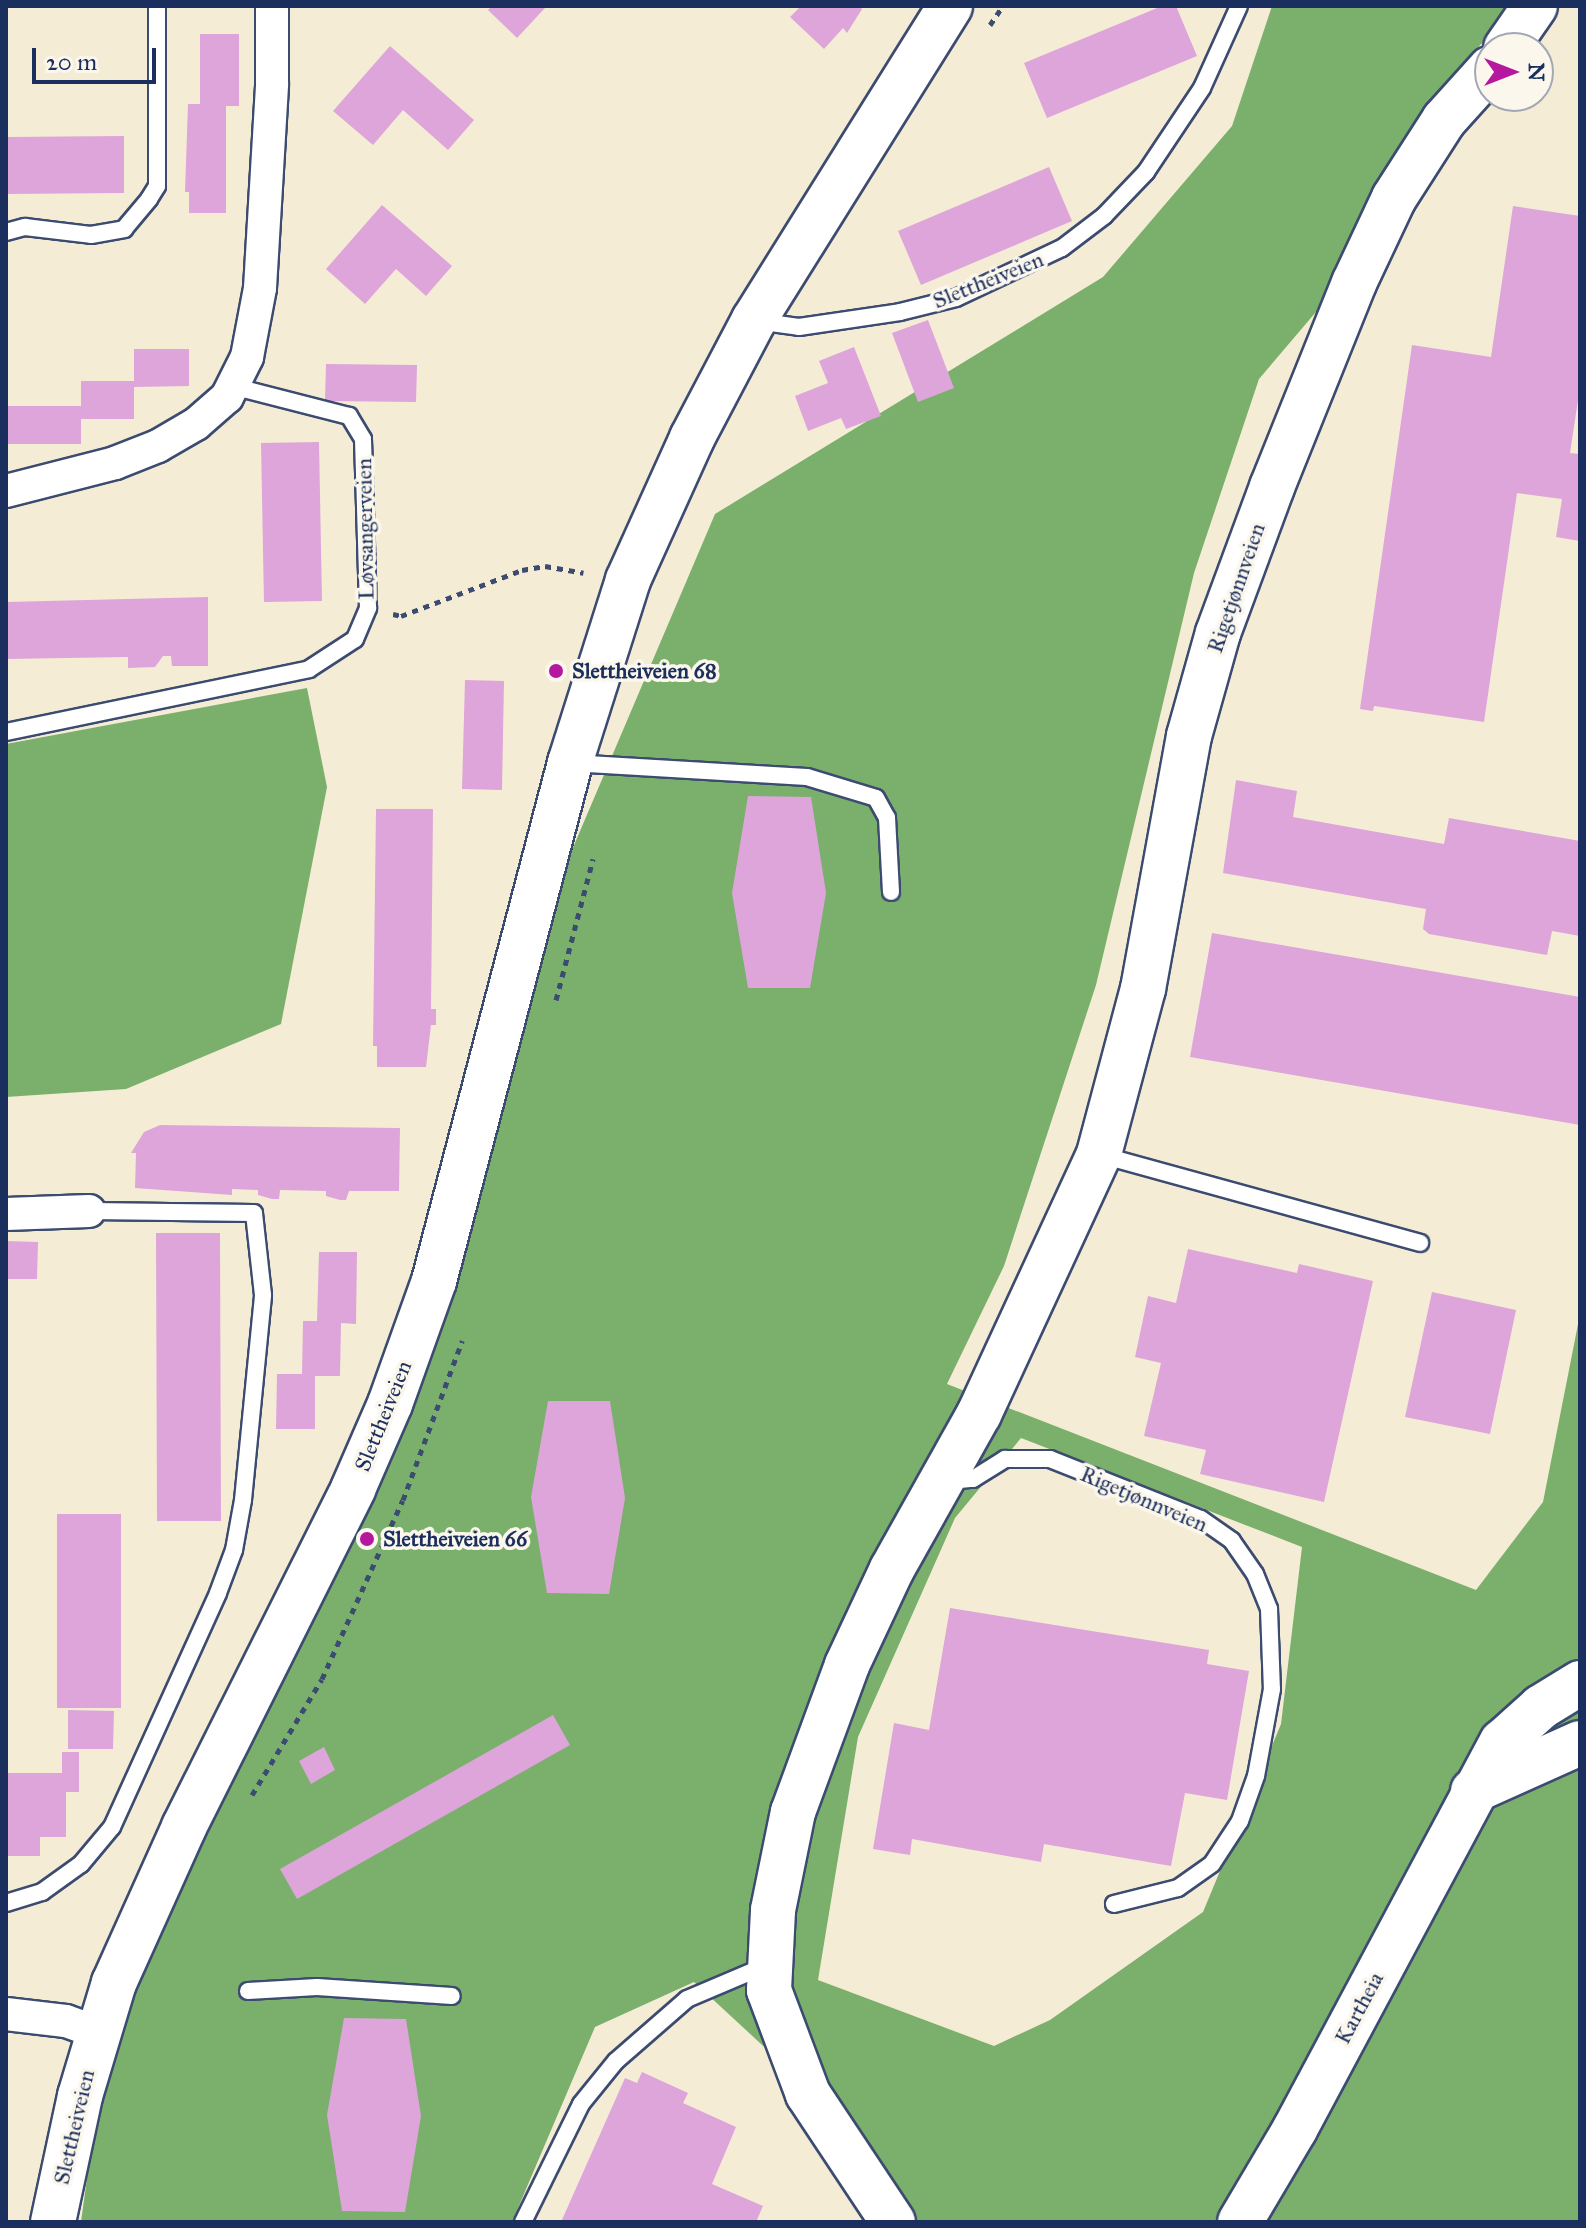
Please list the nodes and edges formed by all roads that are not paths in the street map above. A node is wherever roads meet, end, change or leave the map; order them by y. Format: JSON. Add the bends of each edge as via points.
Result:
{"nodes":[{"id":1,"x":157,"y":6,"type":"edge"},
{"id":2,"x":272,"y":6,"type":"edge"},
{"id":3,"x":950,"y":6,"type":"edge"},
{"id":4,"x":1239,"y":6,"type":"edge"},
{"id":5,"x":1535,"y":6,"type":"edge"},
{"id":6,"x":1517,"y":32,"type":"edge"},
{"id":7,"x":1474,"y":87,"type":"edge"},
{"id":8,"x":6,"y":232,"type":"edge"},
{"id":9,"x":754,"y":320,"type":"junction"},
{"id":10,"x":232,"y":386,"type":"junction"},
{"id":11,"x":6,"y":491,"type":"edge"},
{"id":12,"x":6,"y":732,"type":"edge"},
{"id":13,"x":570,"y":763,"type":"junction"},
{"id":14,"x":891,"y":892,"type":"dead end"},
{"id":15,"x":1099,"y":1154,"type":"junction"},
{"id":16,"x":89,"y":1211,"type":"joint"},
{"id":17,"x":6,"y":1214,"type":"edge"},
{"id":18,"x":1420,"y":1243,"type":"dead end"},
{"id":19,"x":942,"y":1482,"type":"junction"},
{"id":20,"x":1580,"y":1683,"type":"edge"},
{"id":21,"x":1580,"y":1743,"type":"edge"},
{"id":22,"x":1473,"y":1791,"type":"junction"},
{"id":23,"x":6,"y":1903,"type":"edge"},
{"id":24,"x":1114,"y":1904,"type":"dead end"},
{"id":25,"x":768,"y":1964,"type":"junction"},
{"id":26,"x":248,"y":1991,"type":"dead end"},
{"id":27,"x":452,"y":1996,"type":"dead end"},
{"id":28,"x":6,"y":2014,"type":"edge"},
{"id":29,"x":97,"y":2032,"type":"junction"},
{"id":30,"x":53,"y":2222,"type":"edge"},
{"id":31,"x":523,"y":2222,"type":"edge"},
{"id":32,"x":893,"y":2222,"type":"edge"},
{"id":33,"x":1240,"y":2222,"type":"edge"}],
"edges":[{"from":1,"to":8,"type":"lane","via":[[157,186],[149,199],[124,229],[91,235],[25,227]]},
{"from":2,"to":10,"type":"street","via":[[266,237],[247,357]]},
{"from":3,"to":9,"type":"street","name":"Slettheiveien"},
{"from":4,"to":9,"type":"lane","name":"Slettheiveien","via":[[1202,88],[1146,172],[1104,216],[1062,248],[956,298],[900,312],[799,327]]},
{"from":5,"to":6,"type":"street"},
{"from":7,"to":15,"type":"street","name":"Rigetjønnveien","via":[[1444,120],[1394,198],[1354,283],[1218,633],[1189,736],[1143,989]]},
{"from":9,"to":13,"type":"street","name":"Slettheiveien","via":[[639,553]]},
{"from":10,"to":11,"type":"street","via":[[196,424],[158,446],[115,463]]},
{"from":10,"to":12,"type":"lane","name":"Løvsangerveien","via":[[349,416],[363,439],[368,608],[355,639],[309,669]]},
{"from":13,"to":14,"type":"lane","via":[[807,777],[876,798],[887,818]]},
{"from":13,"to":29,"type":"street","name":"Slettheiveien","via":[[438,1266],[390,1404],[291,1618],[184,1827]]},
{"from":15,"to":18,"type":"lane"},
{"from":15,"to":19,"type":"street","name":"Rigetjønnveien","via":[[1076,1214]]},
{"from":16,"to":17,"type":"street"},
{"from":16,"to":23,"type":"lane","via":[[254,1213],[263,1295],[243,1500],[234,1550],[218,1593],[112,1827],[81,1864],[42,1892]]},
{"from":19,"to":24,"type":"lane","name":"Rigetjønnveien","via":[[973,1479],[1005,1459],[1050,1459],[1201,1519],[1232,1541],[1255,1574],[1269,1609],[1272,1689],[1256,1776],[1240,1821],[1212,1864],[1178,1888]]},
{"from":19,"to":25,"type":"street","name":"Rigetjønnveien","via":[[892,1569],[810,1762],[780,1860]]},
{"from":20,"to":22,"type":"street","name":"Kartheia","via":[[1541,1707],[1502,1742]]},
{"from":21,"to":22,"type":"street"},
{"from":22,"to":33,"type":"street","name":"Kartheia","via":[[1295,2129]]},
{"from":25,"to":31,"type":"lane","via":[[687,1999],[616,2061],[581,2104]]},
{"from":25,"to":32,"type":"street","name":"Rigetjønnveien","via":[[769,1990],[808,2094]]},
{"from":26,"to":27,"type":"lane","via":[[317,1987]]},
{"from":28,"to":29,"type":"street","via":[[66,2021]]},
{"from":29,"to":30,"type":"street","name":"Slettheiveien"}]}
